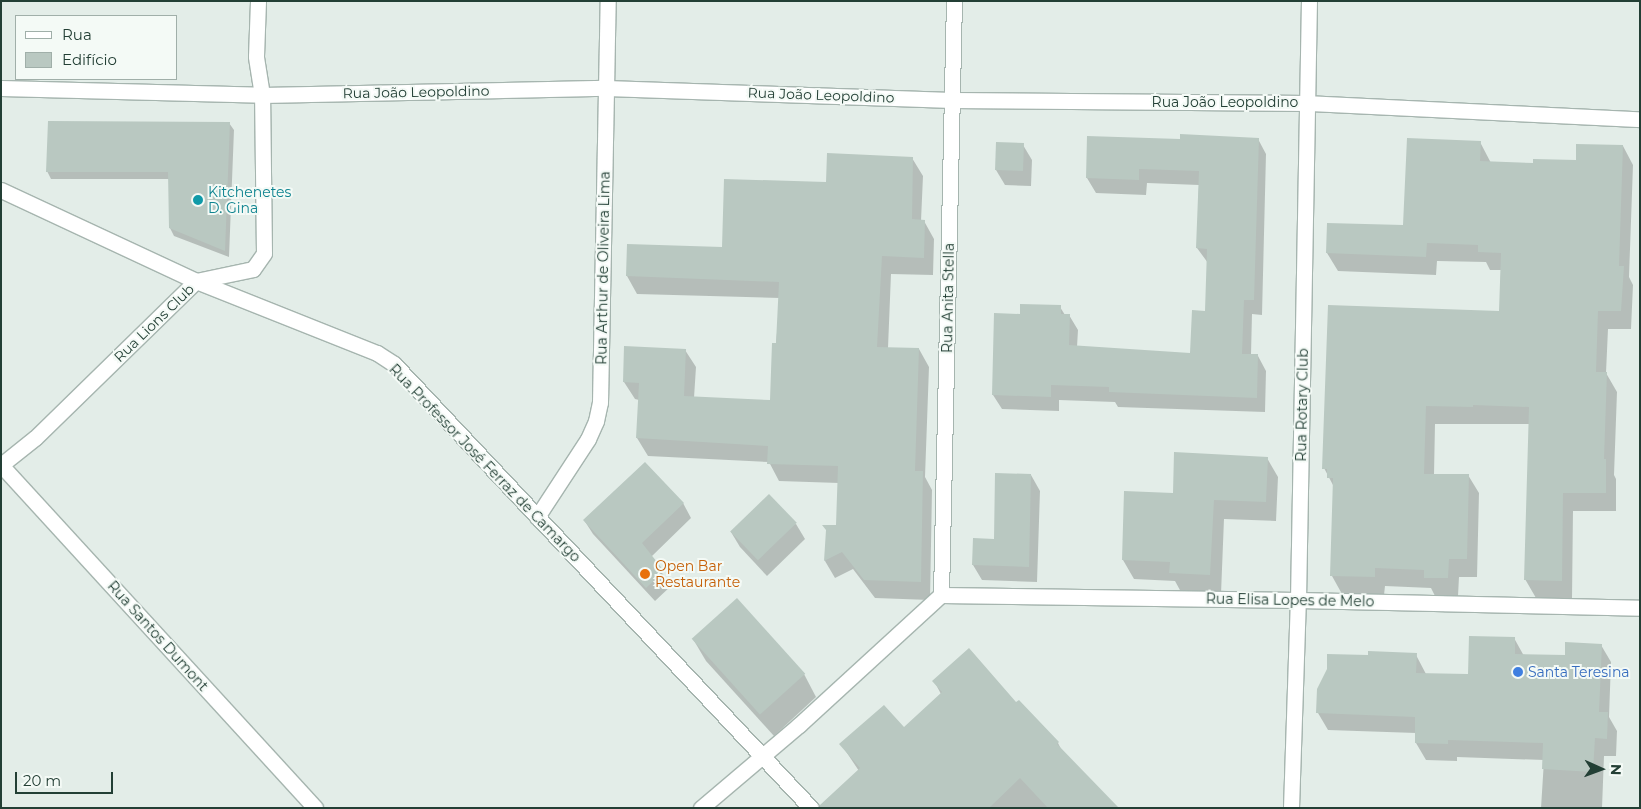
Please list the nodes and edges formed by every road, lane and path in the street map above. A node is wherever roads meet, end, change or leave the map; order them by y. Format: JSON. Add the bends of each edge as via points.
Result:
{"nodes":[{"id":1,"x":258,"y":1,"type":"edge"},
{"id":2,"x":608,"y":1,"type":"edge"},
{"id":3,"x":954,"y":1,"type":"edge"},
{"id":4,"x":1309,"y":1,"type":"edge"},
{"id":5,"x":1,"y":88,"type":"edge"},
{"id":6,"x":606,"y":88,"type":"junction"},
{"id":7,"x":262,"y":95,"type":"junction"},
{"id":8,"x":952,"y":100,"type":"junction"},
{"id":9,"x":1307,"y":103,"type":"junction"},
{"id":10,"x":1640,"y":118,"type":"edge"},
{"id":11,"x":1,"y":190,"type":"edge"},
{"id":12,"x":196,"y":281,"type":"junction"},
{"id":13,"x":1,"y":465,"type":"edge"},
{"id":14,"x":536,"y":517,"type":"junction"},
{"id":15,"x":941,"y":595,"type":"junction"},
{"id":16,"x":1298,"y":600,"type":"junction"},
{"id":17,"x":1640,"y":608,"type":"edge"},
{"id":18,"x":763,"y":756,"type":"junction"},
{"id":19,"x":315,"y":808,"type":"edge"},
{"id":20,"x":701,"y":808,"type":"edge"},
{"id":21,"x":811,"y":808,"type":"edge"},
{"id":22,"x":1291,"y":808,"type":"edge"}],
"edges":[{"from":1,"to":7,"type":"street","name":"Rua Lions Club","via":[[256,56]]},
{"from":2,"to":6,"type":"street","name":"Rua Arthur de Oliveira Lima"},
{"from":3,"to":8,"type":"street","name":"Rua Anita Stella"},
{"from":4,"to":9,"type":"street","name":"Rua Rotary Club"},
{"from":5,"to":7,"type":"street","name":"Rua João Leopoldino"},
{"from":6,"to":7,"type":"street","name":"Rua João Leopoldino"},
{"from":6,"to":8,"type":"street","name":"Rua João Leopoldino"},
{"from":6,"to":14,"type":"street","name":"Rua Arthur de Oliveira Lima","via":[[600,402],[588,439]]},
{"from":7,"to":12,"type":"street","name":"Rua Lions Club","via":[[264,254],[253,269]]},
{"from":8,"to":9,"type":"street","name":"Rua João Leopoldino"},
{"from":8,"to":15,"type":"street","name":"Rua Anita Stella"},
{"from":9,"to":10,"type":"street","name":"Rua João Leopoldino"},
{"from":9,"to":16,"type":"street","name":"Rua Rotary Club"},
{"from":11,"to":12,"type":"street","name":"Rua Professor José Ferraz de Camargo"},
{"from":12,"to":13,"type":"street","name":"Rua Lions Club","via":[[35,438]]},
{"from":12,"to":14,"type":"street","name":"Rua Professor José Ferraz de Camargo","via":[[378,353],[394,364]]},
{"from":13,"to":19,"type":"street","name":"Rua Santos Dumont"},
{"from":14,"to":18,"type":"street","name":"Rua Professor José Ferraz de Camargo"},
{"from":15,"to":16,"type":"street","name":"Rua Elisa Lopes de Melo"},
{"from":15,"to":18,"type":"street"},
{"from":16,"to":17,"type":"street","name":"Rua Elisa Lopes de Melo"},
{"from":16,"to":22,"type":"street","name":"Rua Rotary Club"},
{"from":18,"to":20,"type":"street"},
{"from":18,"to":21,"type":"street","name":"Rua Professor José Ferraz de Camargo"}]}
